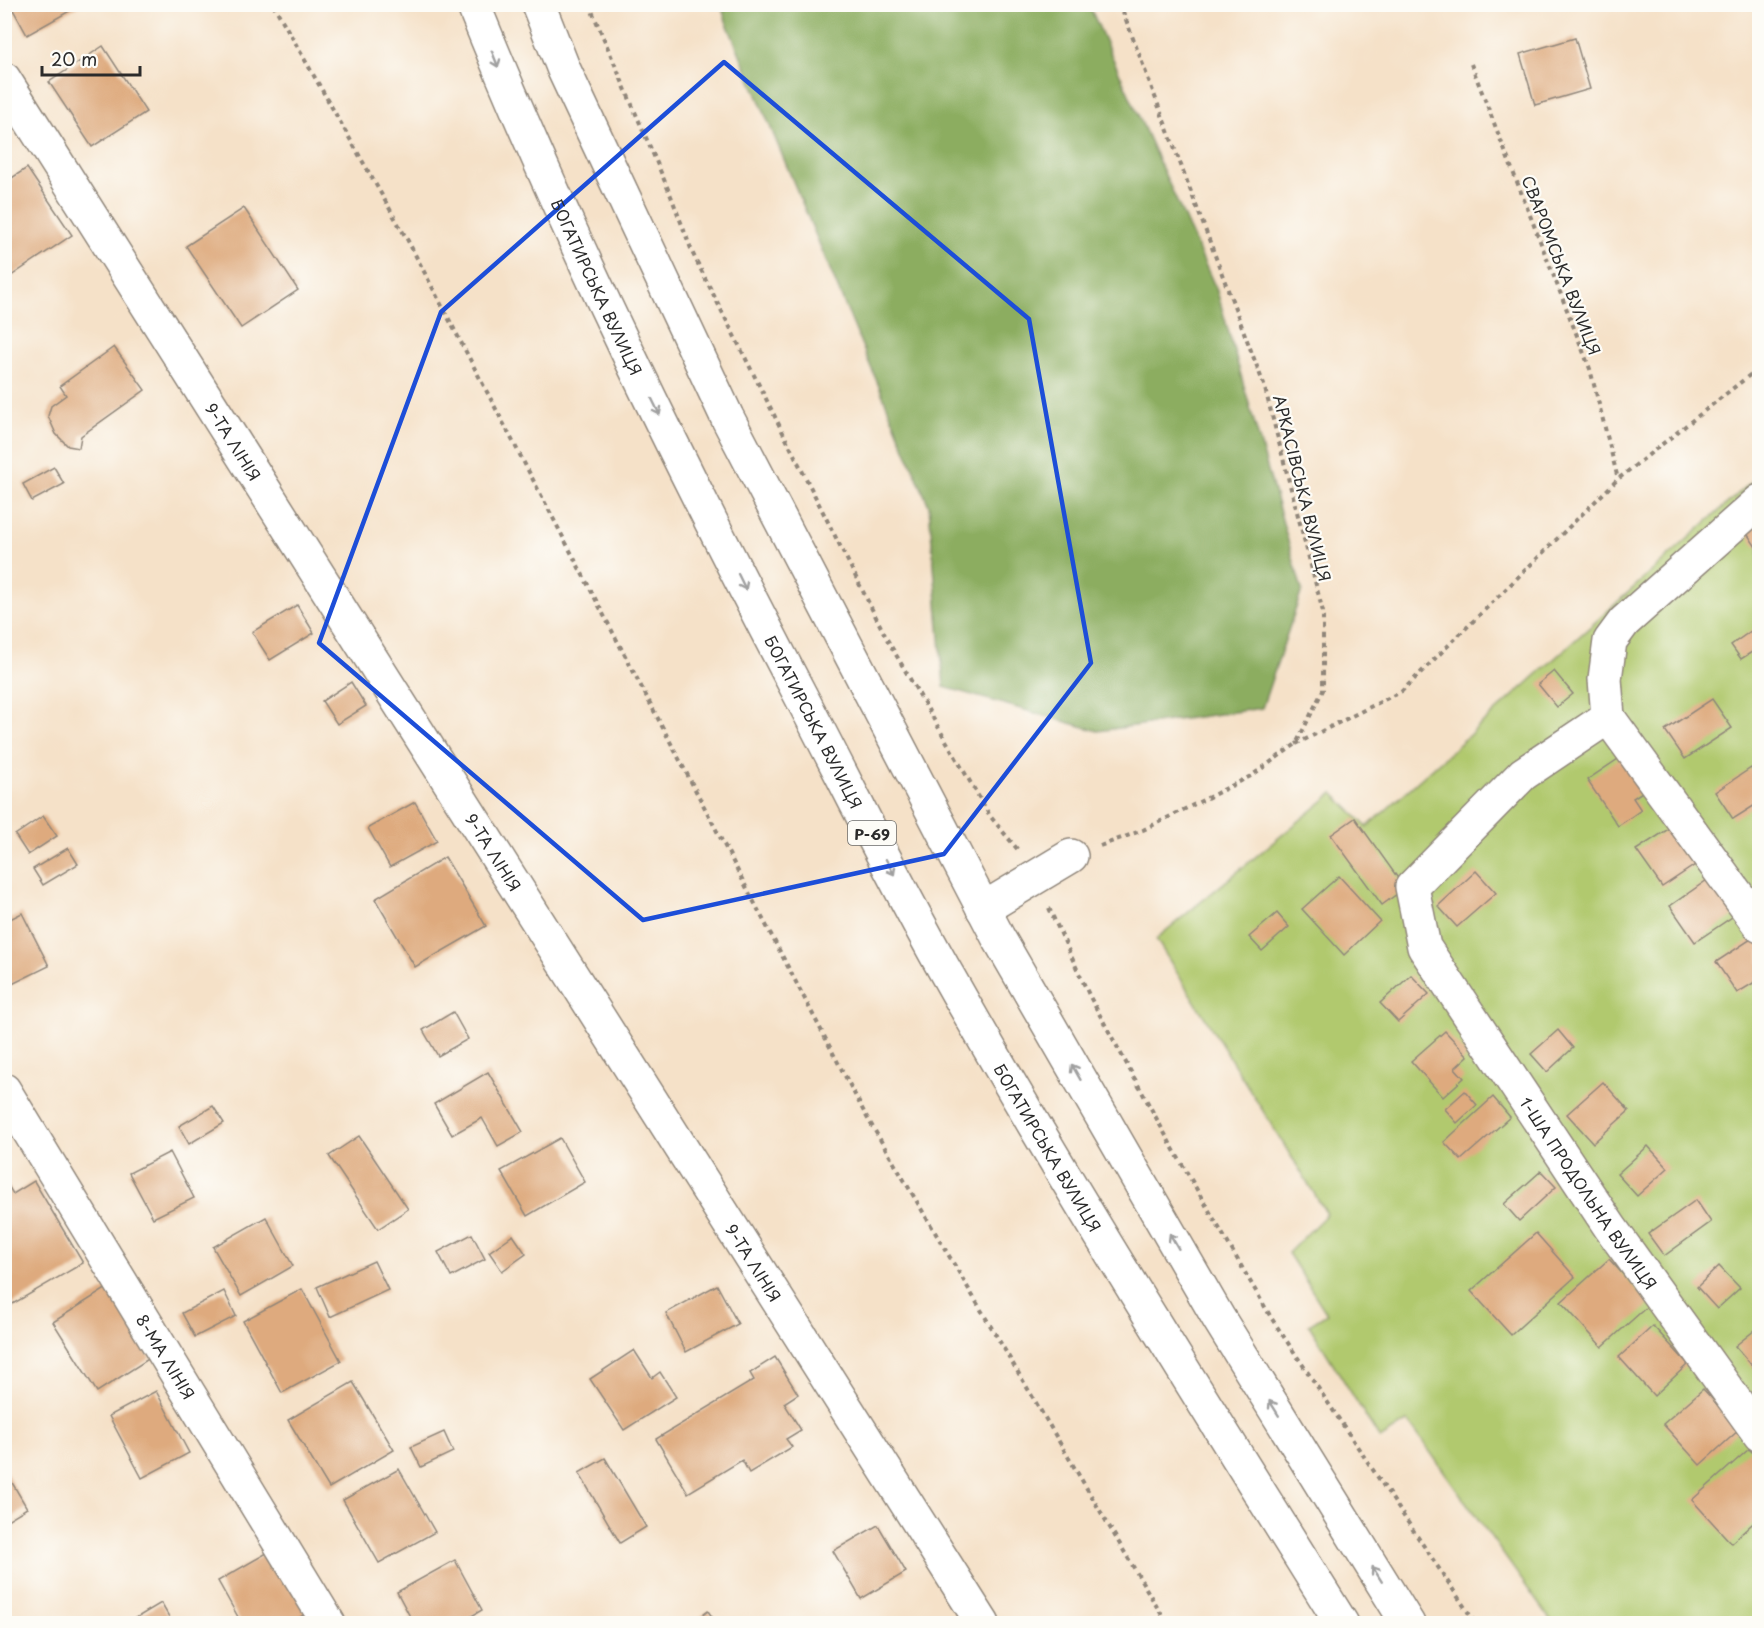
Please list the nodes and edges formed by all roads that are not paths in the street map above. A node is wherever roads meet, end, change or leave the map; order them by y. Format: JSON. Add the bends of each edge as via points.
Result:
{"nodes":[{"id":1,"x":472,"y":4,"type":"edge"},
{"id":2,"x":538,"y":4,"type":"edge"},
{"id":3,"x":4,"y":79,"type":"edge"},
{"id":4,"x":1760,"y":501,"type":"edge"},
{"id":5,"x":1608,"y":717,"type":"junction"},
{"id":6,"x":1071,"y":856,"type":"road end"},
{"id":7,"x":983,"y":909,"type":"junction"},
{"id":8,"x":1760,"y":926,"type":"edge"},
{"id":9,"x":4,"y":1090,"type":"edge"},
{"id":10,"x":1760,"y":1435,"type":"edge"},
{"id":11,"x":329,"y":1623,"type":"edge"},
{"id":12,"x":983,"y":1623,"type":"edge"},
{"id":13,"x":1342,"y":1623,"type":"edge"},
{"id":14,"x":1408,"y":1623,"type":"edge"}],
"edges":[{"from":1,"to":13,"type":"street","name":"БОГАТИРСЬКА ВУЛИЦЯ","number":"Р-69","one_way":true,"via":[[615,326],[747,593],[946,974],[1134,1292]]},
{"from":2,"to":7,"type":"street","via":[[564,70],[727,417]]},
{"from":3,"to":12,"type":"street","name":"9-ТА ЛІНІЯ"},
{"from":4,"to":5,"type":"street","via":[[1624,622],[1610,641],[1605,680]]},
{"from":5,"to":8,"type":"street"},
{"from":5,"to":10,"type":"street","name":"1-ША ПРОДОЛЬНА ВУЛИЦЯ","via":[[1523,774],[1412,887],[1424,947],[1610,1227]]},
{"from":6,"to":7,"type":"street"},
{"from":14,"to":7,"type":"street","one_way":true,"via":[[1219,1319]]},
{"from":9,"to":11,"type":"street","name":"8-МА ЛІНІЯ"}]}
